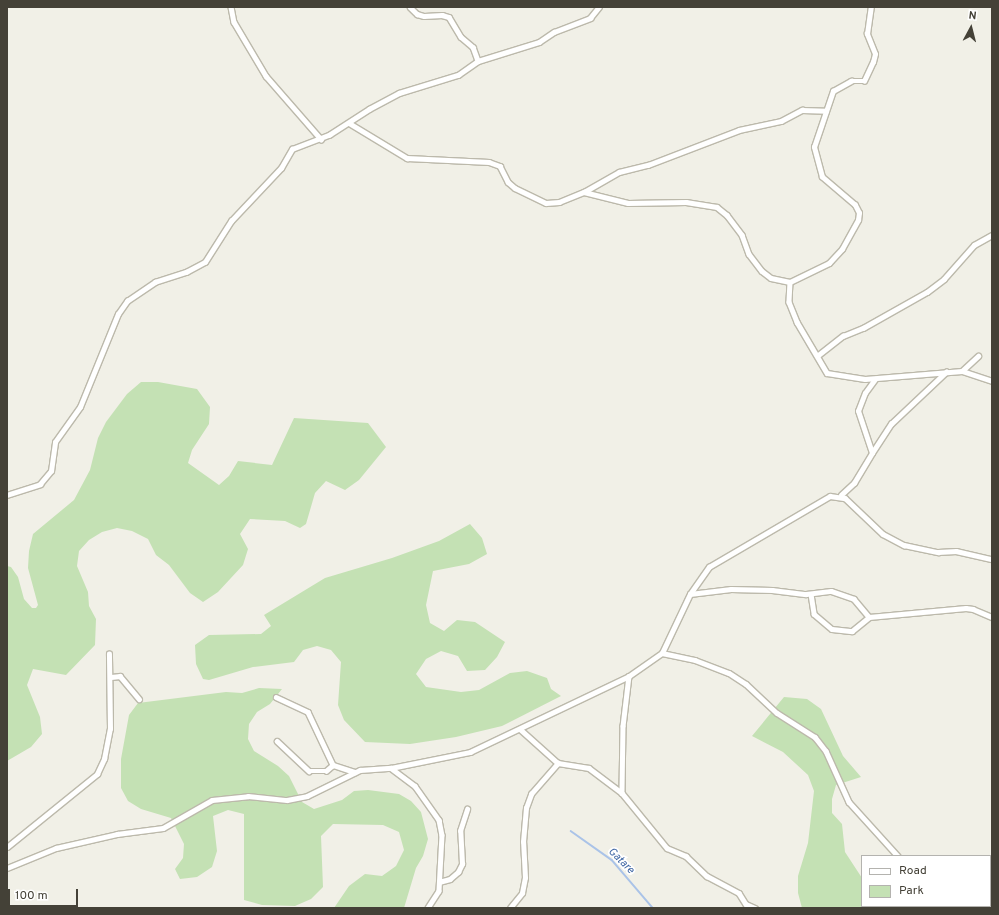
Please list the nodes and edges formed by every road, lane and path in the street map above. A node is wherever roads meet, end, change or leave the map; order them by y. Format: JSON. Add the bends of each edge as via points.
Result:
{"nodes":[{"id":1,"x":231,"y":7,"type":"edge"},
{"id":2,"x":410,"y":7,"type":"edge"},
{"id":3,"x":599,"y":7,"type":"edge"},
{"id":4,"x":871,"y":7,"type":"edge"},
{"id":5,"x":478,"y":61,"type":"junction"},
{"id":6,"x":826,"y":111,"type":"junction"},
{"id":7,"x":349,"y":123,"type":"junction"},
{"id":8,"x":321,"y":139,"type":"junction"},
{"id":9,"x":584,"y":192,"type":"junction"},
{"id":10,"x":992,"y":234,"type":"edge"},
{"id":11,"x":790,"y":282,"type":"junction"},
{"id":12,"x":817,"y":356,"type":"junction"},
{"id":13,"x":978,"y":356,"type":"dead end"},
{"id":14,"x":962,"y":371,"type":"junction"},
{"id":15,"x":946,"y":372,"type":"junction"},
{"id":16,"x":875,"y":379,"type":"junction"},
{"id":17,"x":992,"y":381,"type":"edge"},
{"id":18,"x":872,"y":453,"type":"junction"},
{"id":19,"x":7,"y":495,"type":"edge"},
{"id":20,"x":841,"y":495,"type":"junction"},
{"id":21,"x":992,"y":560,"type":"edge"},
{"id":22,"x":690,"y":594,"type":"junction"},
{"id":23,"x":811,"y":594,"type":"junction"},
{"id":24,"x":869,"y":617,"type":"junction"},
{"id":25,"x":992,"y":617,"type":"edge"},
{"id":26,"x":662,"y":653,"type":"junction"},
{"id":27,"x":109,"y":654,"type":"dead end"},
{"id":28,"x":629,"y":676,"type":"junction"},
{"id":29,"x":110,"y":677,"type":"junction"},
{"id":30,"x":276,"y":697,"type":"dead end"},
{"id":31,"x":139,"y":699,"type":"dead end"},
{"id":32,"x":520,"y":729,"type":"junction"},
{"id":33,"x":277,"y":740,"type":"dead end"},
{"id":34,"x":558,"y":763,"type":"junction"},
{"id":35,"x":333,"y":765,"type":"junction"},
{"id":36,"x":391,"y":768,"type":"junction"},
{"id":37,"x":355,"y":772,"type":"junction"},
{"id":38,"x":622,"y":793,"type":"junction"},
{"id":39,"x":466,"y":809,"type":"dead end"},
{"id":40,"x":7,"y":847,"type":"edge"},
{"id":41,"x":897,"y":855,"type":"edge"},
{"id":42,"x":7,"y":868,"type":"edge"},
{"id":43,"x":439,"y":882,"type":"junction"},
{"id":44,"x":428,"y":908,"type":"edge"},
{"id":45,"x":510,"y":908,"type":"edge"},
{"id":46,"x":755,"y":908,"type":"edge"}],
"edges":[{"from":1,"to":8,"type":"street","via":[[234,22],[266,76]]},
{"from":2,"to":5,"type":"street","via":[[417,14],[424,16],[449,17],[461,36],[473,47]]},
{"from":3,"to":5,"type":"street","via":[[590,18],[554,32],[533,45]]},
{"from":4,"to":6,"type":"street","via":[[867,34],[875,54],[874,62],[864,81],[851,81],[833,91]]},
{"from":5,"to":7,"type":"street","via":[[458,75],[399,93]]},
{"from":6,"to":9,"type":"street","via":[[802,110],[781,121],[738,130],[648,165],[619,172]]},
{"from":6,"to":11,"type":"street","via":[[815,140],[815,156],[822,177],[855,205],[859,212],[858,220],[842,249],[830,263]]},
{"from":7,"to":8,"type":"street"},
{"from":7,"to":9,"type":"street","via":[[407,158],[489,162],[500,166],[508,182],[515,188],[546,203],[559,202]]},
{"from":8,"to":19,"type":"street","via":[[292,149],[281,168],[232,221],[205,262],[186,272],[154,282],[127,301],[118,314],[80,408],[72,421],[58,435],[51,471],[40,484]]},
{"from":9,"to":11,"type":"street","via":[[628,203],[686,202],[717,207],[727,215],[742,235],[749,254],[762,271],[771,278]]},
{"from":10,"to":12,"type":"street","via":[[974,245],[944,279],[927,292],[863,328],[843,336]]},
{"from":11,"to":12,"type":"street","via":[[789,302],[796,322]]},
{"from":12,"to":16,"type":"street","via":[[827,373]]},
{"from":13,"to":14,"type":"street"},
{"from":14,"to":15,"type":"street"},
{"from":14,"to":17,"type":"street"},
{"from":15,"to":16,"type":"street"},
{"from":15,"to":18,"type":"street","via":[[891,424]]},
{"from":16,"to":18,"type":"street","via":[[865,393],[858,411]]},
{"from":18,"to":20,"type":"street","via":[[854,483]]},
{"from":20,"to":21,"type":"street","via":[[883,534],[904,545],[938,552],[956,551]]},
{"from":20,"to":22,"type":"street","via":[[830,496],[709,567]]},
{"from":22,"to":23,"type":"street","via":[[732,589]]},
{"from":22,"to":26,"type":"street"},
{"from":23,"to":24,"type":"street","via":[[831,591],[843,594],[854,599]]},
{"from":23,"to":24,"type":"street","via":[[814,614],[832,629],[852,631]]},
{"from":24,"to":25,"type":"street","via":[[966,608]]},
{"from":26,"to":28,"type":"street"},
{"from":26,"to":41,"type":"street","via":[[695,660],[730,673],[777,713],[815,737],[826,750],[849,802]]},
{"from":27,"to":29,"type":"street"},
{"from":28,"to":32,"type":"street"},
{"from":28,"to":38,"type":"street","via":[[623,726]]},
{"from":29,"to":31,"type":"street","via":[[120,676]]},
{"from":29,"to":40,"type":"street","via":[[110,729],[104,759],[97,774]]},
{"from":30,"to":35,"type":"street","via":[[308,712]]},
{"from":32,"to":34,"type":"street"},
{"from":32,"to":36,"type":"street","via":[[470,752]]},
{"from":33,"to":35,"type":"street","via":[[309,771],[326,771]]},
{"from":34,"to":38,"type":"street","via":[[589,768]]},
{"from":34,"to":45,"type":"street","via":[[531,794],[524,828],[525,878],[522,893]]},
{"from":35,"to":37,"type":"street"},
{"from":36,"to":37,"type":"street"},
{"from":36,"to":43,"type":"street","via":[[415,786],[439,820],[442,835]]},
{"from":37,"to":42,"type":"street","via":[[308,796],[287,800],[248,796],[212,800],[163,828],[117,834],[56,848]]},
{"from":38,"to":46,"type":"street","via":[[665,846],[686,856],[707,876],[739,893],[746,904]]},
{"from":39,"to":43,"type":"street","via":[[460,831],[462,864],[450,879]]},
{"from":43,"to":44,"type":"street","via":[[439,891]]}]}
